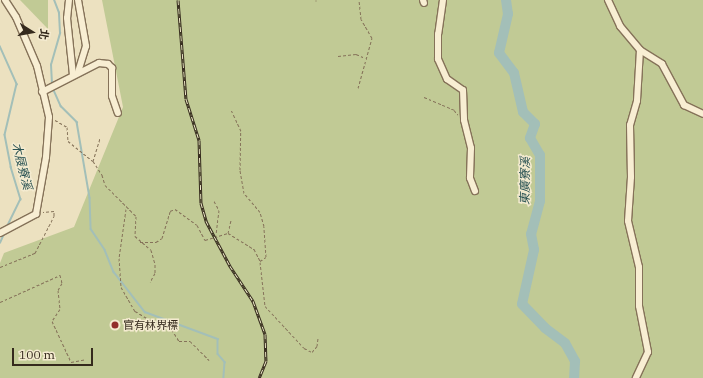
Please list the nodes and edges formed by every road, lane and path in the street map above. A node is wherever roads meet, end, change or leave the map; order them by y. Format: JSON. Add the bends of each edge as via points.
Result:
{"nodes":[{"id":1,"x":5,"y":0,"type":"edge"},
{"id":2,"x":78,"y":0,"type":"edge"},
{"id":3,"x":359,"y":0,"type":"edge"},
{"id":4,"x":443,"y":0,"type":"edge"},
{"id":5,"x":608,"y":0,"type":"edge"},
{"id":6,"x":70,"y":1,"type":"edge"},
{"id":7,"x":640,"y":50,"type":"junction"},
{"id":8,"x":338,"y":56,"type":"dead end"},
{"id":9,"x":366,"y":58,"type":"junction"},
{"id":10,"x":76,"y":73,"type":"junction"},
{"id":11,"x":358,"y":88,"type":"dead end"},
{"id":12,"x":42,"y":92,"type":"junction"},
{"id":13,"x":424,"y":98,"type":"dead end"},
{"id":14,"x":231,"y":110,"type":"dead end"},
{"id":15,"x":118,"y":113,"type":"dead end"},
{"id":16,"x":703,"y":114,"type":"edge"},
{"id":17,"x":49,"y":117,"type":"junction"},
{"id":18,"x":464,"y":120,"type":"junction"},
{"id":19,"x":100,"y":138,"type":"dead end"},
{"id":20,"x":93,"y":161,"type":"junction"},
{"id":21,"x":475,"y":191,"type":"dead end"},
{"id":22,"x":214,"y":201,"type":"dead end"},
{"id":23,"x":126,"y":208,"type":"junction"},
{"id":24,"x":36,"y":214,"type":"junction"},
{"id":25,"x":231,"y":220,"type":"dead end"},
{"id":26,"x":228,"y":233,"type":"junction"},
{"id":27,"x":0,"y":234,"type":"edge"},
{"id":28,"x":216,"y":236,"type":"junction"},
{"id":29,"x":140,"y":242,"type":"junction"},
{"id":30,"x":260,"y":261,"type":"junction"},
{"id":31,"x":0,"y":267,"type":"edge"},
{"id":32,"x":150,"y":282,"type":"dead end"},
{"id":33,"x":0,"y":302,"type":"edge"},
{"id":34,"x":318,"y":338,"type":"dead end"},
{"id":35,"x":86,"y":359,"type":"dead end"},
{"id":36,"x":209,"y":360,"type":"dead end"},
{"id":37,"x":636,"y":378,"type":"edge"}],
"edges":[{"from":1,"to":12,"type":"street","via":[[16,16],[37,66]]},
{"from":2,"to":10,"type":"street","via":[[86,46]]},
{"from":3,"to":9,"type":"path","via":[[361,18],[372,38]]},
{"from":4,"to":18,"type":"street","via":[[438,34],[438,59],[448,80],[462,90]]},
{"from":5,"to":7,"type":"street","via":[[620,26]]},
{"from":6,"to":10,"type":"street","via":[[67,18]]},
{"from":7,"to":16,"type":"street","via":[[662,64],[684,105]]},
{"from":7,"to":37,"type":"street","via":[[637,101],[630,125],[628,220],[639,267],[639,306],[648,352]]},
{"from":8,"to":9,"type":"path","via":[[356,54]]},
{"from":9,"to":11,"type":"path"},
{"from":10,"to":12,"type":"street"},
{"from":10,"to":15,"type":"street","via":[[99,63],[108,64],[112,68],[112,96]]},
{"from":12,"to":17,"type":"street"},
{"from":13,"to":18,"type":"path","via":[[454,110],[460,120]]},
{"from":14,"to":30,"type":"path","via":[[241,131],[240,170],[244,193],[260,212],[264,226],[266,257]]},
{"from":17,"to":20,"type":"path","via":[[67,127],[68,141]]},
{"from":17,"to":24,"type":"street","via":[[46,157]]},
{"from":18,"to":21,"type":"street","via":[[471,148],[470,178]]},
{"from":19,"to":20,"type":"path"},
{"from":20,"to":23,"type":"path","via":[[105,185]]},
{"from":22,"to":28,"type":"path","via":[[219,210]]},
{"from":23,"to":29,"type":"path","via":[[136,216],[135,236]]},
{"from":23,"to":36,"type":"path","via":[[119,258],[121,287],[136,311],[150,320],[169,325],[179,341],[190,341]]},
{"from":24,"to":27,"type":"street"},
{"from":24,"to":31,"type":"path","via":[[54,211],[54,216],[35,253]]},
{"from":25,"to":26,"type":"path"},
{"from":26,"to":28,"type":"path"},
{"from":26,"to":30,"type":"path","via":[[254,249]]},
{"from":28,"to":29,"type":"path","via":[[205,240],[197,224],[175,209],[170,211],[162,238],[156,242]]},
{"from":29,"to":32,"type":"path","via":[[151,250],[155,264],[155,273]]},
{"from":30,"to":34,"type":"path","via":[[265,306],[312,352],[317,346]]},
{"from":33,"to":35,"type":"path","via":[[60,275],[60,309],[52,320],[71,362]]}]}
